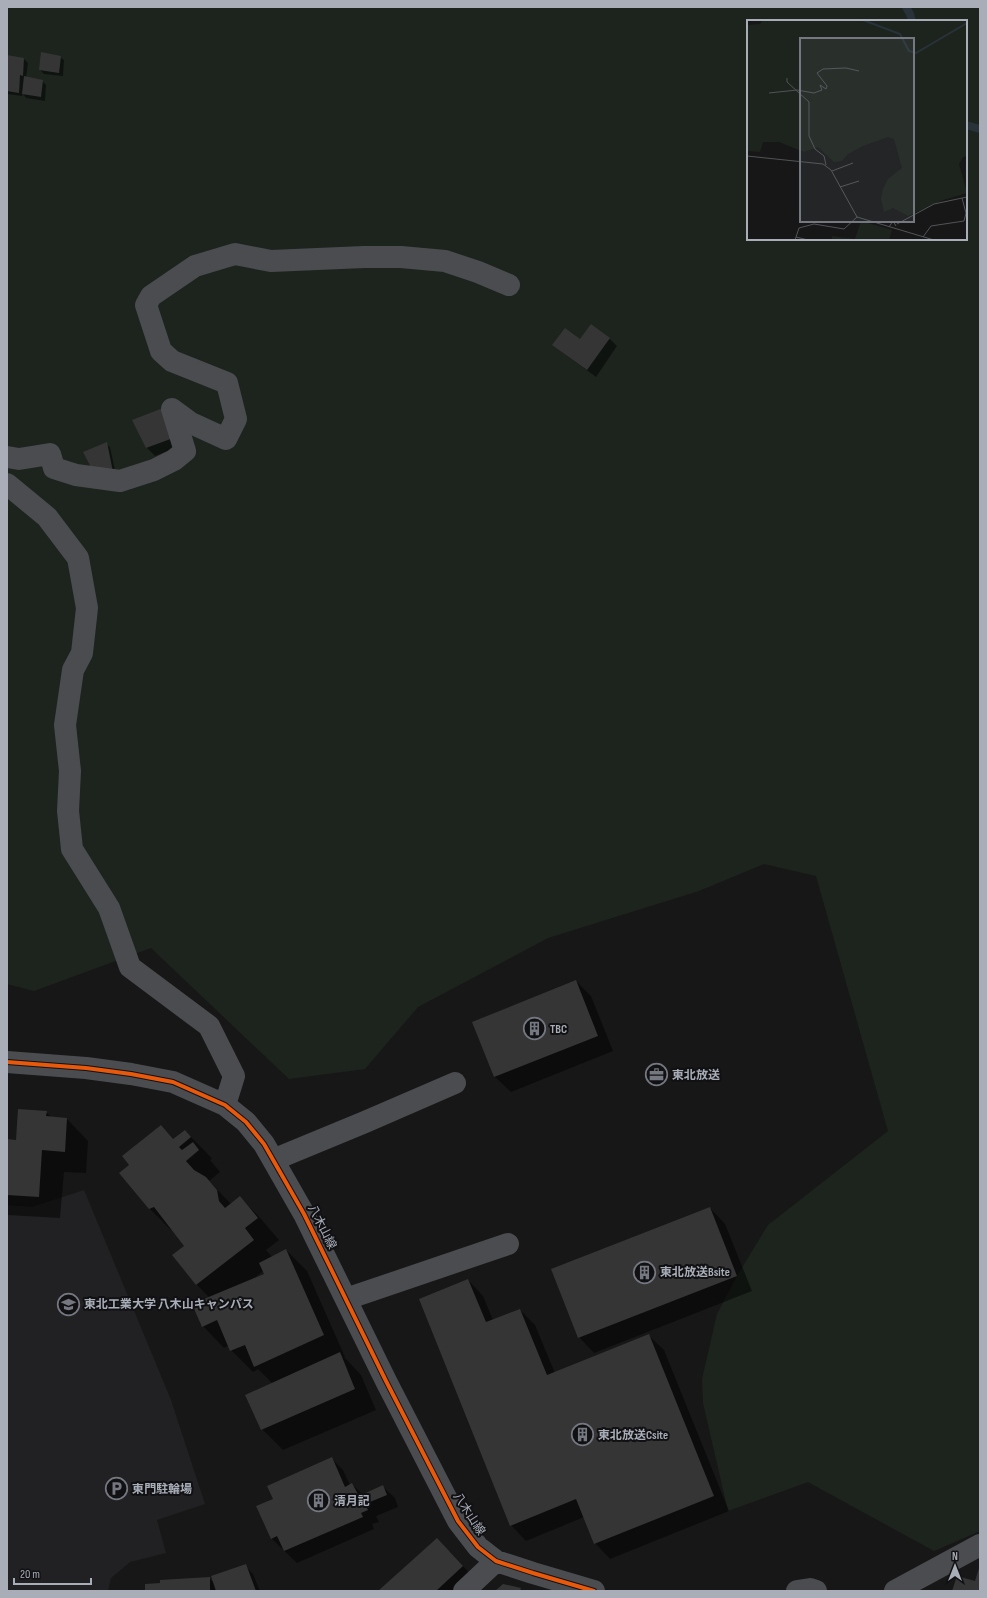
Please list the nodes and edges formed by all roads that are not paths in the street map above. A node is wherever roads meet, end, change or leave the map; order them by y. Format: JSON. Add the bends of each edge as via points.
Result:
{"nodes":[{"id":1,"x":509,"y":285,"type":"dead end"},
{"id":2,"x":7,"y":457,"type":"edge"},
{"id":3,"x":7,"y":484,"type":"edge"},
{"id":4,"x":7,"y":1062,"type":"edge"},
{"id":5,"x":455,"y":1083,"type":"dead end"},
{"id":6,"x":225,"y":1105,"type":"junction"},
{"id":7,"x":273,"y":1160,"type":"junction"},
{"id":8,"x":508,"y":1244,"type":"dead end"},
{"id":9,"x":346,"y":1299,"type":"junction"},
{"id":10,"x":980,"y":1545,"type":"edge"},
{"id":11,"x":496,"y":1561,"type":"junction"},
{"id":12,"x":464,"y":1591,"type":"edge"},
{"id":13,"x":594,"y":1591,"type":"edge"},
{"id":14,"x":797,"y":1591,"type":"edge"},
{"id":15,"x":816,"y":1591,"type":"edge"},
{"id":16,"x":895,"y":1591,"type":"edge"}],
"edges":[{"from":1,"to":2,"type":"street","via":[[445,261],[402,256],[271,261],[235,254],[195,266],[152,296],[146,305],[161,351],[172,361],[227,383],[236,419],[226,439],[191,423],[172,409],[185,451],[154,470],[120,481],[76,475],[54,468],[50,454],[19,459]]},
{"from":3,"to":6,"type":"street","via":[[47,517],[78,558],[87,608],[82,653],[73,670],[65,725],[70,771],[68,811],[72,849],[109,908],[130,967],[209,1026],[234,1076]]},
{"from":4,"to":6,"type":"street","name":"八木山線","via":[[86,1068],[166,1081]]},
{"from":5,"to":7,"type":"street"},
{"from":6,"to":7,"type":"street","name":"八木山線","via":[[246,1122]]},
{"from":7,"to":9,"type":"street","name":"八木山線","via":[[304,1214]]},
{"from":8,"to":9,"type":"street"},
{"from":9,"to":11,"type":"street","name":"八木山線","via":[[458,1521],[478,1547]]},
{"from":10,"to":16,"type":"street"},
{"from":11,"to":12,"type":"street"},
{"from":11,"to":13,"type":"street","name":"八木山線"},
{"from":14,"to":15,"type":"street"}]}
